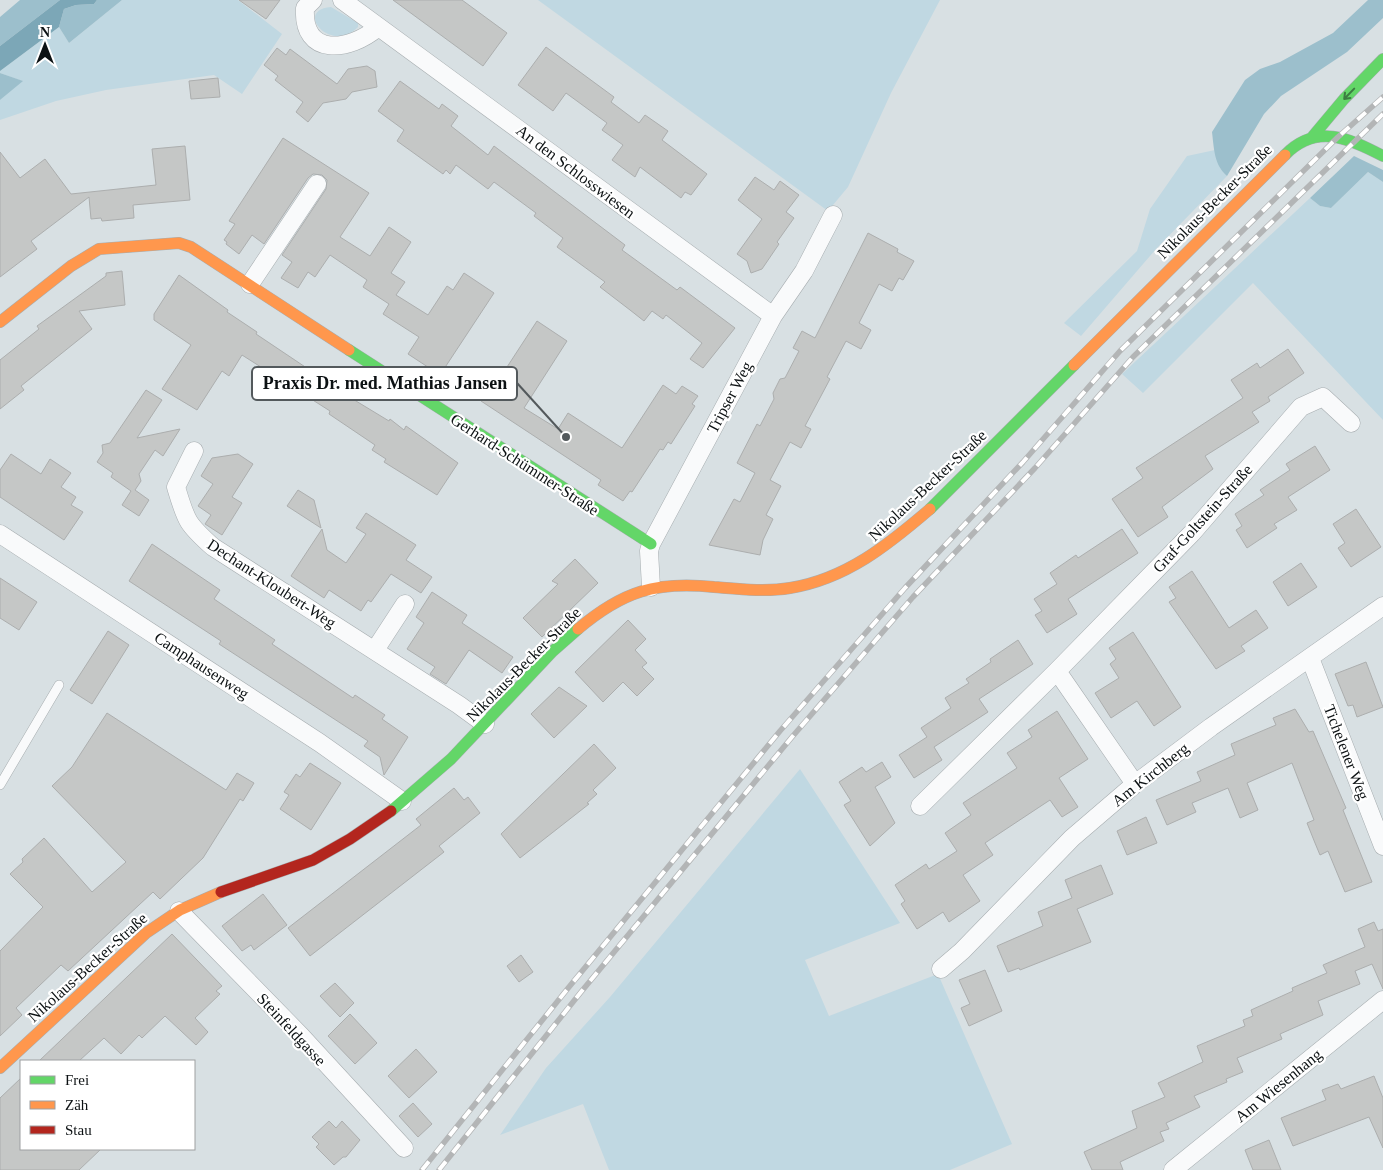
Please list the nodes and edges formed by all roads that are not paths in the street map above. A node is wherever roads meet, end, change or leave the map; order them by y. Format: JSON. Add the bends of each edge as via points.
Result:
{"nodes":[{"id":1,"x":313,"y":0,"type":"edge"},
{"id":2,"x":342,"y":0,"type":"edge"},
{"id":3,"x":377,"y":28,"type":"junction"},
{"id":4,"x":1383,"y":60,"type":"edge"},
{"id":5,"x":1313,"y":136,"type":"junction"},
{"id":6,"x":1383,"y":156,"type":"edge"},
{"id":7,"x":317,"y":184,"type":"dead end"},
{"id":8,"x":833,"y":215,"type":"dead end"},
{"id":9,"x":250,"y":284,"type":"junction"},
{"id":10,"x":773,"y":316,"type":"junction"},
{"id":11,"x":0,"y":322,"type":"edge"},
{"id":12,"x":1351,"y":423,"type":"dead end"},
{"id":13,"x":194,"y":451,"type":"dead end"},
{"id":14,"x":0,"y":534,"type":"edge"},
{"id":15,"x":651,"y":544,"type":"junction"},
{"id":16,"x":651,"y":587,"type":"junction"},
{"id":17,"x":405,"y":604,"type":"dead end"},
{"id":18,"x":1383,"y":606,"type":"edge"},
{"id":19,"x":374,"y":650,"type":"junction"},
{"id":20,"x":1310,"y":658,"type":"junction"},
{"id":21,"x":1058,"y":671,"type":"junction"},
{"id":22,"x":59,"y":685,"type":"dead end"},
{"id":23,"x":485,"y":724,"type":"junction"},
{"id":24,"x":1135,"y":784,"type":"junction"},
{"id":25,"x":0,"y":785,"type":"edge"},
{"id":26,"x":402,"y":801,"type":"junction"},
{"id":27,"x":920,"y":806,"type":"dead end"},
{"id":28,"x":1383,"y":846,"type":"edge"},
{"id":29,"x":179,"y":911,"type":"junction"},
{"id":30,"x":941,"y":969,"type":"dead end"},
{"id":31,"x":1383,"y":1000,"type":"edge"},
{"id":32,"x":0,"y":1068,"type":"edge"},
{"id":33,"x":404,"y":1148,"type":"dead end"},
{"id":34,"x":1173,"y":1170,"type":"edge"}],
"edges":[{"from":1,"to":3,"type":"street","via":[[306,8],[306,27],[310,36],[330,47],[366,37]]},
{"from":2,"to":3,"type":"street","name":"An den Schlosswiesen"},
{"from":3,"to":10,"type":"street","name":"An den Schlosswiesen"},
{"from":4,"to":5,"type":"main road","one_way":true},
{"from":5,"to":6,"type":"main road","via":[[1327,135],[1354,142]]},
{"from":5,"to":16,"type":"main road","name":"Nikolaus-Becker-Straße","via":[[1296,143],[939,501],[878,553],[823,581],[791,588]]},
{"from":7,"to":9,"type":"street"},
{"from":8,"to":10,"type":"street","name":"Tripser Weg","via":[[804,271]]},
{"from":9,"to":11,"type":"main road","name":"Gerhard-Schümmer-Straße","via":[[178,243],[99,250],[71,266]]},
{"from":9,"to":15,"type":"main road","name":"Gerhard-Schümmer-Straße"},
{"from":10,"to":15,"type":"street","name":"Tripser Weg"},
{"from":12,"to":21,"type":"street","name":"Graf-Goltstein-Straße","via":[[1323,397],[1301,407],[1195,529]]},
{"from":13,"to":19,"type":"street","name":"Dechant-Kloubert-Weg","via":[[176,487],[185,518],[194,530],[213,546]]},
{"from":14,"to":26,"type":"street","name":"Camphausenweg","via":[[320,742]]},
{"from":15,"to":16,"type":"street","name":"Tripser Weg"},
{"from":16,"to":23,"type":"main road","name":"Nikolaus-Becker-Straße","via":[[631,593],[598,613],[547,658]]},
{"from":17,"to":19,"type":"street"},
{"from":18,"to":20,"type":"street","name":"Am Kirchberg"},
{"from":19,"to":23,"type":"street","name":"Dechant-Kloubert-Weg"},
{"from":20,"to":24,"type":"street","name":"Am Kirchberg"},
{"from":20,"to":28,"type":"street","name":"Tichelener Weg"},
{"from":21,"to":24,"type":"street"},
{"from":21,"to":27,"type":"street","name":"Graf-Goltstein-Straße"},
{"from":22,"to":25,"type":"lane"},
{"from":23,"to":26,"type":"main road","name":"Nikolaus-Becker-Straße"},
{"from":24,"to":30,"type":"street","name":"Am Kirchberg","via":[[1072,838],[962,952]]},
{"from":26,"to":29,"type":"main road","name":"Nikolaus-Becker-Straße","via":[[348,841],[312,860],[213,894]]},
{"from":29,"to":32,"type":"main road","name":"Nikolaus-Becker-Straße","via":[[147,932]]},
{"from":29,"to":33,"type":"street","name":"Steinfeldgasse"},
{"from":31,"to":34,"type":"street","name":"Am Wiesenhang"}]}
